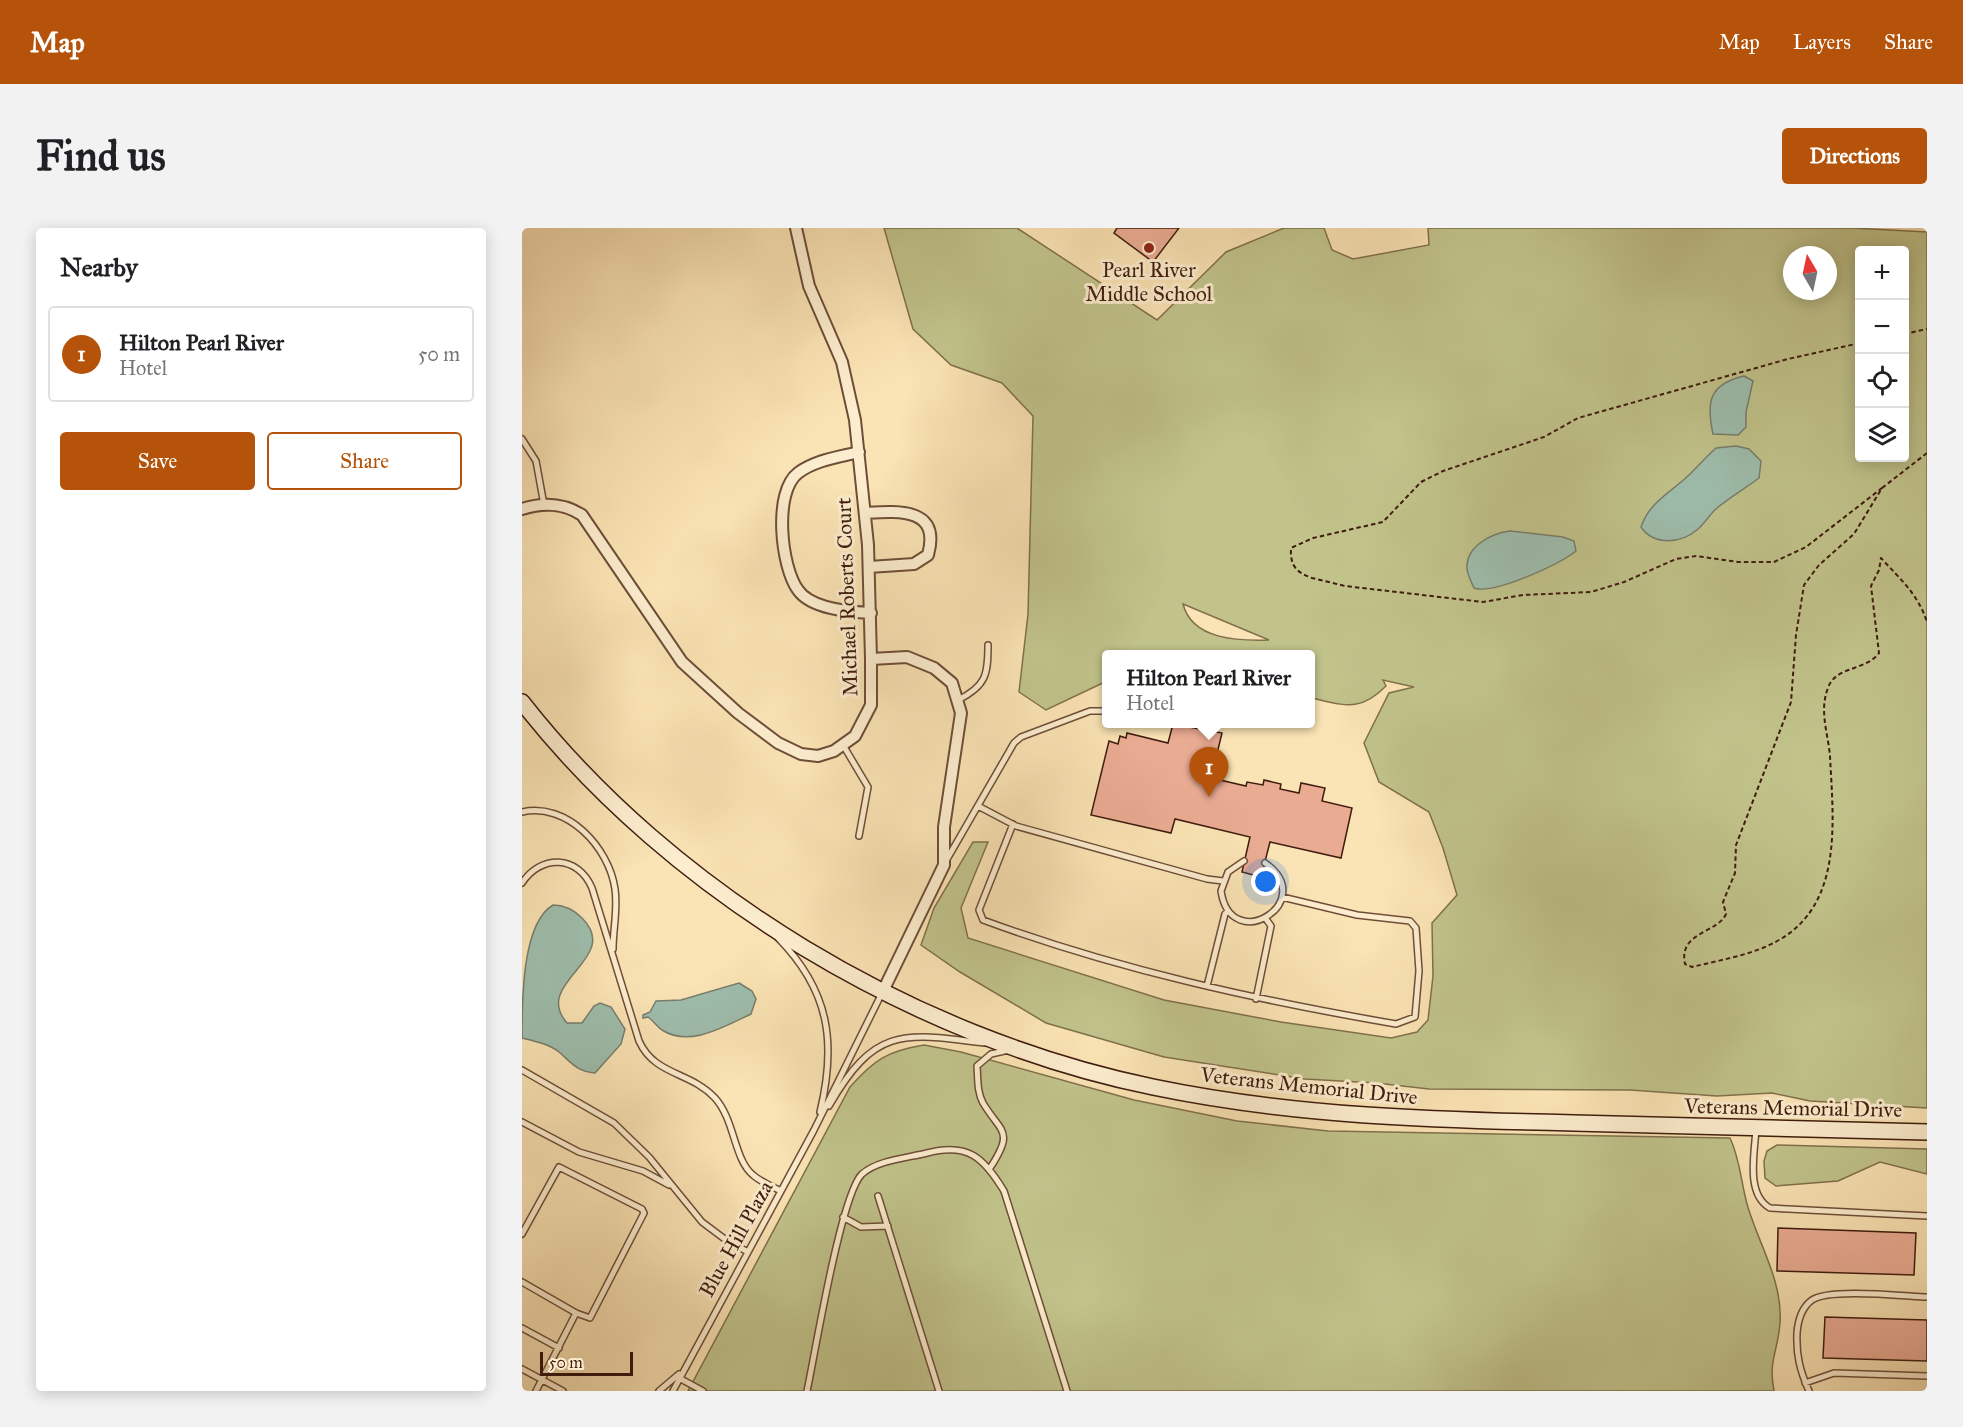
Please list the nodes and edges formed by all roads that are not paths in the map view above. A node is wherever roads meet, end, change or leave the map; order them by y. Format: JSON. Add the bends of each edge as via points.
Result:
{"nodes":[{"id":1,"x":796,"y":228,"type":"edge"},
{"id":2,"x":522,"y":439,"type":"edge"},
{"id":3,"x":859,"y":452,"type":"junction"},
{"id":4,"x":544,"y":505,"type":"junction"},
{"id":5,"x":522,"y":509,"type":"edge"},
{"id":6,"x":865,"y":513,"type":"junction"},
{"id":7,"x":869,"y":567,"type":"junction"},
{"id":8,"x":871,"y":613,"type":"junction"},
{"id":9,"x":988,"y":645,"type":"dead end"},
{"id":10,"x":871,"y":659,"type":"junction"},
{"id":11,"x":958,"y":700,"type":"junction"},
{"id":12,"x":522,"y":702,"type":"edge"},
{"id":13,"x":522,"y":710,"type":"edge"},
{"id":14,"x":1102,"y":711,"type":"edge"},
{"id":15,"x":553,"y":740,"type":"junction"},
{"id":16,"x":843,"y":745,"type":"junction"},
{"id":17,"x":978,"y":806,"type":"junction"},
{"id":18,"x":522,"y":812,"type":"edge"},
{"id":19,"x":1013,"y":824,"type":"junction"},
{"id":20,"x":859,"y":836,"type":"dead end"},
{"id":21,"x":1244,"y":861,"type":"dead end"},
{"id":22,"x":1265,"y":863,"type":"dead end"},
{"id":23,"x":944,"y":865,"type":"junction"},
{"id":24,"x":1223,"y":881,"type":"junction"},
{"id":25,"x":522,"y":883,"type":"edge"},
{"id":26,"x":1282,"y":897,"type":"junction"},
{"id":27,"x":1228,"y":911,"type":"junction"},
{"id":28,"x":753,"y":914,"type":"junction"},
{"id":29,"x":1266,"y":919,"type":"junction"},
{"id":30,"x":615,"y":963,"type":"junction"},
{"id":31,"x":1207,"y":986,"type":"junction"},
{"id":32,"x":882,"y":991,"type":"junction"},
{"id":33,"x":1256,"y":999,"type":"junction"},
{"id":34,"x":1019,"y":1048,"type":"junction"},
{"id":35,"x":522,"y":1070,"type":"edge"},
{"id":36,"x":522,"y":1122,"type":"edge"},
{"id":37,"x":1756,"y":1128,"type":"junction"},
{"id":38,"x":814,"y":1130,"type":"junction"},
{"id":39,"x":1927,"y":1132,"type":"edge"},
{"id":40,"x":990,"y":1168,"type":"junction"},
{"id":41,"x":781,"y":1191,"type":"junction"},
{"id":42,"x":681,"y":1196,"type":"junction"},
{"id":43,"x":878,"y":1196,"type":"dead end"},
{"id":44,"x":1927,"y":1216,"type":"edge"},
{"id":45,"x":843,"y":1217,"type":"junction"},
{"id":46,"x":888,"y":1226,"type":"junction"},
{"id":47,"x":522,"y":1234,"type":"edge"},
{"id":48,"x":748,"y":1252,"type":"junction"},
{"id":49,"x":522,"y":1282,"type":"edge"},
{"id":50,"x":1927,"y":1297,"type":"edge"},
{"id":51,"x":576,"y":1313,"type":"junction"},
{"id":52,"x":522,"y":1328,"type":"edge"},
{"id":53,"x":559,"y":1348,"type":"junction"},
{"id":54,"x":687,"y":1363,"type":"junction"},
{"id":55,"x":522,"y":1369,"type":"edge"},
{"id":56,"x":1927,"y":1376,"type":"edge"},
{"id":57,"x":679,"y":1378,"type":"junction"},
{"id":58,"x":543,"y":1380,"type":"junction"},
{"id":59,"x":1805,"y":1383,"type":"junction"},
{"id":60,"x":536,"y":1391,"type":"edge"},
{"id":61,"x":563,"y":1391,"type":"edge"},
{"id":62,"x":659,"y":1391,"type":"edge"},
{"id":63,"x":673,"y":1391,"type":"edge"},
{"id":64,"x":703,"y":1391,"type":"edge"},
{"id":65,"x":807,"y":1391,"type":"edge"},
{"id":66,"x":939,"y":1391,"type":"edge"},
{"id":67,"x":1067,"y":1391,"type":"edge"},
{"id":68,"x":1809,"y":1391,"type":"edge"}],
"edges":[{"from":1,"to":3,"type":"street","name":"Michael Roberts Court","via":[[809,286],[842,362]]},
{"from":2,"to":4,"type":"lane","via":[[536,461]]},
{"from":3,"to":6,"type":"street","name":"Michael Roberts Court"},
{"from":3,"to":8,"type":"street","via":[[821,462],[797,474],[783,499],[784,541],[788,567],[798,592],[842,612]]},
{"from":4,"to":5,"type":"street","name":"Michael Roberts Court"},
{"from":4,"to":16,"type":"street","name":"Michael Roberts Court","via":[[566,505],[582,515],[682,662],[738,714],[778,743],[801,754],[818,756]]},
{"from":6,"to":7,"type":"street","name":"Michael Roberts Court"},
{"from":6,"to":7,"type":"street","via":[[903,511],[918,516],[928,526],[932,541],[928,555],[914,564]]},
{"from":7,"to":8,"type":"street","name":"Michael Roberts Court"},
{"from":8,"to":10,"type":"street","name":"Michael Roberts Court"},
{"from":9,"to":11,"type":"lane","via":[[985,677],[975,691]]},
{"from":10,"to":11,"type":"street","via":[[907,657],[934,668],[952,683]]},
{"from":10,"to":16,"type":"street","name":"Michael Roberts Court","via":[[871,705],[855,736]]},
{"from":11,"to":23,"type":"street","via":[[961,713],[944,827]]},
{"from":12,"to":15,"type":"street","name":"Veterans Memorial Drive"},
{"from":13,"to":15,"type":"lane"},
{"from":14,"to":17,"type":"lane","via":[[1090,711],[1014,743]]},
{"from":15,"to":28,"type":"street","name":"Veterans Memorial Drive","via":[[634,823]]},
{"from":16,"to":20,"type":"lane","via":[[868,787]]},
{"from":17,"to":19,"type":"lane"},
{"from":17,"to":23,"type":"lane"},
{"from":18,"to":30,"type":"lane","via":[[556,814],[578,827],[602,854],[615,888]]},
{"from":19,"to":24,"type":"lane"},
{"from":19,"to":31,"type":"lane","via":[[979,910],[983,920],[1052,945]]},
{"from":21,"to":24,"type":"lane","via":[[1227,872]]},
{"from":22,"to":26,"type":"lane","via":[[1279,877]]},
{"from":23,"to":32,"type":"street"},
{"from":24,"to":27,"type":"lane","via":[[1222,901]]},
{"from":25,"to":30,"type":"lane","via":[[534,869],[552,862],[570,864],[584,873]]},
{"from":26,"to":29,"type":"lane"},
{"from":26,"to":33,"type":"lane","via":[[1358,915],[1410,921],[1416,928],[1419,971],[1414,1017],[1396,1024]]},
{"from":27,"to":29,"type":"lane","via":[[1244,921]]},
{"from":27,"to":31,"type":"lane"},
{"from":28,"to":32,"type":"street","name":"Veterans Memorial Drive"},
{"from":28,"to":38,"type":"lane","name":"Blue Hill Plaza","via":[[803,967],[823,1008],[827,1067]]},
{"from":29,"to":33,"type":"lane","via":[[1271,926]]},
{"from":30,"to":41,"type":"lane","via":[[647,1056],[711,1094],[730,1121],[746,1167]]},
{"from":31,"to":33,"type":"lane"},
{"from":32,"to":34,"type":"street","name":"Veterans Memorial Drive"},
{"from":32,"to":38,"type":"lane","name":"Blue Hill Plaza"},
{"from":34,"to":37,"type":"street","name":"Veterans Memorial Drive","via":[[1150,1087],[1306,1111],[1485,1121]]},
{"from":34,"to":38,"type":"lane","name":"Blue Hill Plaza","via":[[925,1037],[881,1045],[850,1071]]},
{"from":34,"to":40,"type":"lane","via":[[991,1054],[977,1066],[978,1090],[1003,1128],[999,1156]]},
{"from":35,"to":42,"type":"lane","via":[[614,1123]]},
{"from":36,"to":42,"type":"lane","via":[[579,1152],[653,1175]]},
{"from":37,"to":39,"type":"street","name":"Veterans Memorial Drive"},
{"from":37,"to":44,"type":"lane","via":[[1754,1187],[1760,1201],[1770,1209]]},
{"from":38,"to":41,"type":"lane","name":"Blue Hill Plaza"},
{"from":40,"to":45,"type":"lane","via":[[974,1155],[956,1148],[872,1167],[857,1180]]},
{"from":40,"to":67,"type":"lane","via":[[1004,1191]]},
{"from":41,"to":48,"type":"lane","name":"Blue Hill Plaza"},
{"from":42,"to":48,"type":"lane","via":[[714,1233]]},
{"from":43,"to":46,"type":"lane"},
{"from":45,"to":46,"type":"lane","via":[[861,1227]]},
{"from":45,"to":65,"type":"lane"},
{"from":46,"to":66,"type":"lane"},
{"from":47,"to":51,"type":"lane","via":[[559,1167],[642,1209],[644,1218],[590,1318]]},
{"from":48,"to":54,"type":"lane","name":"Blue Hill Plaza"},
{"from":49,"to":51,"type":"lane"},
{"from":50,"to":59,"type":"lane","via":[[1828,1294],[1811,1301],[1804,1307],[1797,1328],[1798,1363]]},
{"from":51,"to":53,"type":"lane"},
{"from":52,"to":53,"type":"lane"},
{"from":53,"to":58,"type":"lane"},
{"from":54,"to":57,"type":"lane","name":"Blue Hill Plaza"},
{"from":54,"to":62,"type":"lane","name":"Blue Hill Plaza"},
{"from":55,"to":58,"type":"lane"},
{"from":56,"to":59,"type":"lane","via":[[1834,1373]]},
{"from":57,"to":63,"type":"lane","name":"Blue Hill Plaza"},
{"from":57,"to":64,"type":"lane"},
{"from":58,"to":60,"type":"lane"},
{"from":58,"to":61,"type":"lane"},
{"from":59,"to":68,"type":"lane"}]}
